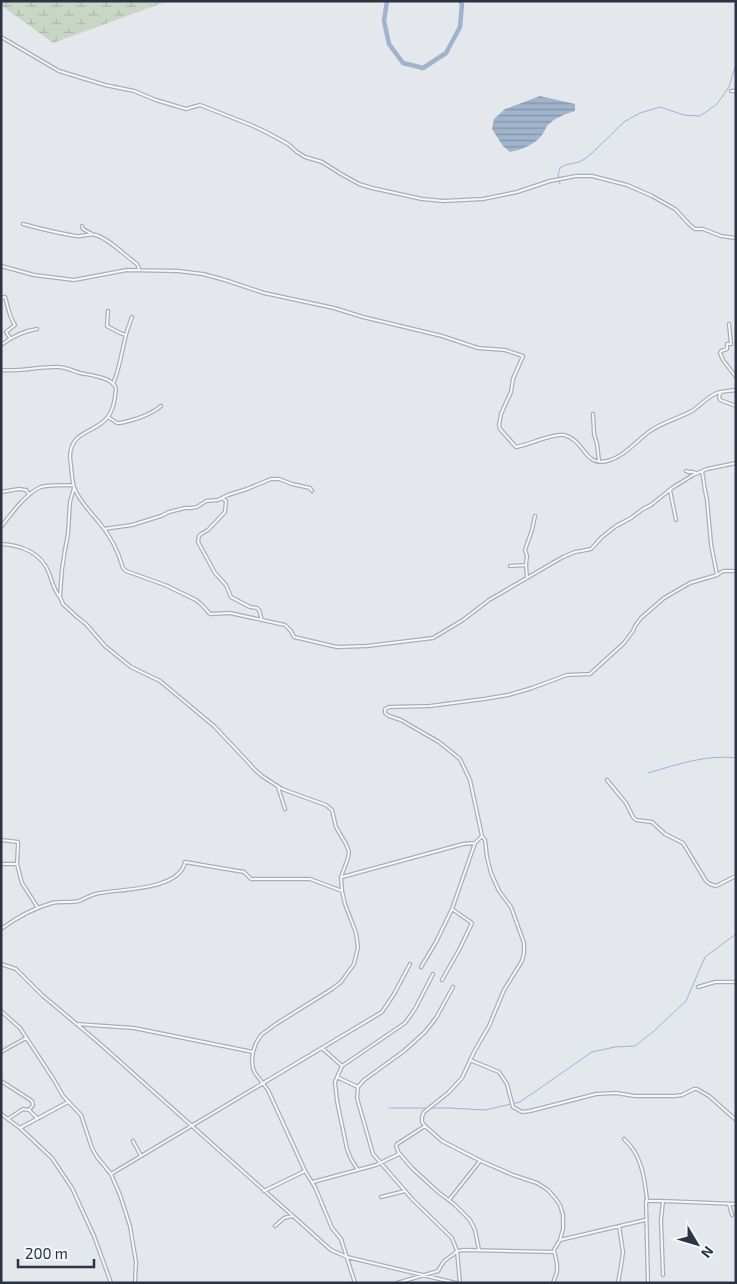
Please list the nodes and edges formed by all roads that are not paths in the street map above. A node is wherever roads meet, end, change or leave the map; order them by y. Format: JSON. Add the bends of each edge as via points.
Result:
{"nodes":[{"id":1,"x":1,"y":37,"type":"edge"},
{"id":2,"x":731,"y":91,"type":"dead end"},
{"id":3,"x":736,"y":91,"type":"edge"},
{"id":4,"x":23,"y":224,"type":"dead end"},
{"id":5,"x":82,"y":226,"type":"dead end"},
{"id":6,"x":92,"y":234,"type":"junction"},
{"id":7,"x":736,"y":238,"type":"edge"},
{"id":8,"x":1,"y":266,"type":"edge"},
{"id":9,"x":139,"y":269,"type":"junction"},
{"id":10,"x":1,"y":298,"type":"edge"},
{"id":11,"x":108,"y":311,"type":"dead end"},
{"id":12,"x":132,"y":317,"type":"dead end"},
{"id":13,"x":728,"y":324,"type":"dead end"},
{"id":14,"x":37,"y":329,"type":"dead end"},
{"id":15,"x":126,"y":336,"type":"junction"},
{"id":16,"x":10,"y":338,"type":"junction"},
{"id":17,"x":1,"y":345,"type":"edge"},
{"id":18,"x":1,"y":370,"type":"edge"},
{"id":19,"x":736,"y":377,"type":"edge"},
{"id":20,"x":114,"y":384,"type":"junction"},
{"id":21,"x":736,"y":390,"type":"edge"},
{"id":22,"x":721,"y":392,"type":"junction"},
{"id":23,"x":161,"y":406,"type":"dead end"},
{"id":24,"x":736,"y":406,"type":"edge"},
{"id":25,"x":593,"y":414,"type":"dead end"},
{"id":26,"x":108,"y":417,"type":"junction"},
{"id":27,"x":599,"y":462,"type":"junction"},
{"id":28,"x":736,"y":463,"type":"edge"},
{"id":29,"x":686,"y":471,"type":"dead end"},
{"id":30,"x":702,"y":471,"type":"junction"},
{"id":31,"x":695,"y":474,"type":"junction"},
{"id":32,"x":73,"y":485,"type":"junction"},
{"id":33,"x":74,"y":488,"type":"junction"},
{"id":34,"x":670,"y":490,"type":"junction"},
{"id":35,"x":312,"y":491,"type":"dead end"},
{"id":36,"x":1,"y":492,"type":"edge"},
{"id":37,"x":30,"y":494,"type":"junction"},
{"id":38,"x":222,"y":498,"type":"junction"},
{"id":39,"x":535,"y":516,"type":"dead end"},
{"id":40,"x":676,"y":520,"type":"dead end"},
{"id":41,"x":1,"y":527,"type":"edge"},
{"id":42,"x":104,"y":529,"type":"junction"},
{"id":43,"x":1,"y":544,"type":"edge"},
{"id":44,"x":526,"y":565,"type":"junction"},
{"id":45,"x":510,"y":566,"type":"dead end"},
{"id":46,"x":736,"y":571,"type":"edge"},
{"id":47,"x":717,"y":575,"type":"junction"},
{"id":48,"x":527,"y":578,"type":"junction"},
{"id":49,"x":60,"y":597,"type":"junction"},
{"id":50,"x":262,"y":621,"type":"junction"},
{"id":51,"x":607,"y":780,"type":"dead end"},
{"id":52,"x":278,"y":787,"type":"junction"},
{"id":53,"x":285,"y":809,"type":"dead end"},
{"id":54,"x":482,"y":836,"type":"junction"},
{"id":55,"x":1,"y":840,"type":"edge"},
{"id":56,"x":475,"y":843,"type":"junction"},
{"id":57,"x":1,"y":864,"type":"edge"},
{"id":58,"x":17,"y":864,"type":"junction"},
{"id":59,"x":736,"y":876,"type":"edge"},
{"id":60,"x":342,"y":877,"type":"junction"},
{"id":61,"x":342,"y":891,"type":"junction"},
{"id":62,"x":38,"y":908,"type":"junction"},
{"id":63,"x":452,"y":909,"type":"junction"},
{"id":64,"x":1,"y":929,"type":"edge"},
{"id":65,"x":1,"y":964,"type":"edge"},
{"id":66,"x":410,"y":964,"type":"dead end"},
{"id":67,"x":421,"y":967,"type":"dead end"},
{"id":68,"x":432,"y":974,"type":"dead end"},
{"id":69,"x":442,"y":980,"type":"dead end"},
{"id":70,"x":736,"y":982,"type":"edge"},
{"id":71,"x":452,"y":987,"type":"dead end"},
{"id":72,"x":698,"y":987,"type":"dead end"},
{"id":73,"x":1,"y":1011,"type":"edge"},
{"id":74,"x":76,"y":1024,"type":"junction"},
{"id":75,"x":26,"y":1038,"type":"junction"},
{"id":76,"x":322,"y":1048,"type":"junction"},
{"id":77,"x":1,"y":1052,"type":"edge"},
{"id":78,"x":253,"y":1052,"type":"junction"},
{"id":79,"x":470,"y":1060,"type":"junction"},
{"id":80,"x":342,"y":1066,"type":"junction"},
{"id":81,"x":337,"y":1077,"type":"junction"},
{"id":82,"x":1,"y":1081,"type":"edge"},
{"id":83,"x":263,"y":1084,"type":"junction"},
{"id":84,"x":358,"y":1087,"type":"junction"},
{"id":85,"x":68,"y":1102,"type":"junction"},
{"id":86,"x":29,"y":1110,"type":"junction"},
{"id":87,"x":1,"y":1114,"type":"edge"},
{"id":88,"x":37,"y":1118,"type":"junction"},
{"id":89,"x":8,"y":1120,"type":"junction"},
{"id":90,"x":736,"y":1120,"type":"edge"},
{"id":91,"x":192,"y":1126,"type":"junction"},
{"id":92,"x":425,"y":1126,"type":"junction"},
{"id":93,"x":20,"y":1128,"type":"junction"},
{"id":94,"x":624,"y":1139,"type":"dead end"},
{"id":95,"x":133,"y":1141,"type":"dead end"},
{"id":96,"x":399,"y":1153,"type":"junction"},
{"id":97,"x":141,"y":1156,"type":"junction"},
{"id":98,"x":480,"y":1160,"type":"junction"},
{"id":99,"x":382,"y":1163,"type":"junction"},
{"id":100,"x":358,"y":1170,"type":"junction"},
{"id":101,"x":305,"y":1171,"type":"junction"},
{"id":102,"x":111,"y":1174,"type":"junction"},
{"id":103,"x":312,"y":1182,"type":"junction"},
{"id":104,"x":264,"y":1191,"type":"junction"},
{"id":105,"x":405,"y":1191,"type":"junction"},
{"id":106,"x":380,"y":1197,"type":"dead end"},
{"id":107,"x":449,"y":1200,"type":"junction"},
{"id":108,"x":647,"y":1200,"type":"junction"},
{"id":109,"x":663,"y":1201,"type":"junction"},
{"id":110,"x":729,"y":1204,"type":"junction"},
{"id":111,"x":736,"y":1204,"type":"edge"},
{"id":112,"x":732,"y":1215,"type":"dead end"},
{"id":113,"x":292,"y":1216,"type":"junction"},
{"id":114,"x":646,"y":1219,"type":"junction"},
{"id":115,"x":275,"y":1226,"type":"dead end"},
{"id":116,"x":619,"y":1226,"type":"junction"},
{"id":117,"x":560,"y":1240,"type":"junction"},
{"id":118,"x":478,"y":1250,"type":"junction"},
{"id":119,"x":457,"y":1251,"type":"junction"},
{"id":120,"x":554,"y":1252,"type":"junction"},
{"id":121,"x":347,"y":1257,"type":"junction"},
{"id":122,"x":423,"y":1275,"type":"junction"},
{"id":123,"x":663,"y":1275,"type":"dead end"},
{"id":124,"x":111,"y":1283,"type":"edge"},
{"id":125,"x":135,"y":1283,"type":"edge"},
{"id":126,"x":355,"y":1283,"type":"edge"},
{"id":127,"x":397,"y":1283,"type":"edge"},
{"id":128,"x":456,"y":1283,"type":"edge"},
{"id":129,"x":460,"y":1283,"type":"edge"},
{"id":130,"x":553,"y":1283,"type":"edge"},
{"id":131,"x":618,"y":1283,"type":"edge"},
{"id":132,"x":648,"y":1283,"type":"edge"}],
"edges":[{"from":1,"to":7,"type":"street","via":[[59,71],[186,109],[200,105],[266,132],[305,157],[322,162],[372,188],[444,201],[506,195],[568,177],[592,176],[627,185],[652,196],[675,209],[695,229]]},
{"from":2,"to":3,"type":"street"},
{"from":4,"to":6,"type":"street","via":[[78,236]]},
{"from":5,"to":6,"type":"street"},
{"from":6,"to":9,"type":"street","via":[[138,264]]},
{"from":8,"to":9,"type":"street","via":[[34,275],[74,280]]},
{"from":9,"to":27,"type":"street","via":[[203,274],[478,348],[505,350],[523,356],[500,420],[500,429],[516,447],[554,436],[567,436],[579,444],[585,454]]},
{"from":10,"to":16,"type":"street","via":[[5,297],[15,324],[6,332]]},
{"from":11,"to":15,"type":"street","via":[[107,326]]},
{"from":12,"to":15,"type":"street"},
{"from":13,"to":19,"type":"street","via":[[731,344],[727,344],[720,353]]},
{"from":14,"to":16,"type":"street"},
{"from":15,"to":20,"type":"street"},
{"from":16,"to":17,"type":"street"},
{"from":18,"to":20,"type":"street","via":[[56,367]]},
{"from":20,"to":26,"type":"street","via":[[116,390]]},
{"from":21,"to":22,"type":"street"},
{"from":22,"to":24,"type":"street","via":[[720,400]]},
{"from":22,"to":27,"type":"street","via":[[652,430],[616,458]]},
{"from":23,"to":26,"type":"street","via":[[144,417],[120,424]]},
{"from":25,"to":27,"type":"street"},
{"from":26,"to":32,"type":"street","via":[[81,435],[74,444],[70,455]]},
{"from":28,"to":30,"type":"street"},
{"from":29,"to":31,"type":"street"},
{"from":30,"to":31,"type":"street"},
{"from":30,"to":47,"type":"street"},
{"from":31,"to":34,"type":"street"},
{"from":32,"to":33,"type":"street"},
{"from":32,"to":37,"type":"street","via":[[41,487]]},
{"from":33,"to":42,"type":"street"},
{"from":33,"to":49,"type":"street"},
{"from":34,"to":40,"type":"street"},
{"from":34,"to":48,"type":"street","via":[[602,536],[591,549],[562,556]]},
{"from":35,"to":38,"type":"street","via":[[271,479]]},
{"from":36,"to":37,"type":"street","via":[[19,489]]},
{"from":37,"to":41,"type":"street"},
{"from":38,"to":42,"type":"street","via":[[132,525]]},
{"from":38,"to":50,"type":"street","via":[[226,501],[226,512],[199,536],[198,542],[231,597],[257,608]]},
{"from":39,"to":44,"type":"street","via":[[525,550]]},
{"from":42,"to":50,"type":"street","via":[[126,571],[196,600],[210,614],[230,613]]},
{"from":43,"to":49,"type":"street","via":[[10,544],[40,558]]},
{"from":44,"to":45,"type":"street"},
{"from":44,"to":48,"type":"street"},
{"from":46,"to":47,"type":"street"},
{"from":47,"to":54,"type":"street","via":[[690,583],[659,601],[641,618],[624,644],[590,674],[567,675],[491,698],[385,709],[388,716],[402,720],[439,742],[460,759],[470,780]]},
{"from":48,"to":50,"type":"street","via":[[430,639],[337,647],[294,637],[285,625]]},
{"from":49,"to":52,"type":"street","via":[[65,607],[105,646],[130,667],[160,682],[204,717],[258,773]]},
{"from":51,"to":59,"type":"street","via":[[636,820],[652,822],[665,834],[684,843],[710,884],[716,886]]},
{"from":52,"to":53,"type":"street"},
{"from":52,"to":60,"type":"street","via":[[332,810],[336,827],[349,852]]},
{"from":54,"to":56,"type":"street"},
{"from":54,"to":79,"type":"street","via":[[491,873],[511,907],[525,949],[522,961]]},
{"from":55,"to":58,"type":"street","via":[[18,842]]},
{"from":56,"to":60,"type":"street"},
{"from":56,"to":63,"type":"street"},
{"from":57,"to":58,"type":"street"},
{"from":58,"to":62,"type":"street","via":[[22,883]]},
{"from":60,"to":61,"type":"street"},
{"from":61,"to":62,"type":"street","via":[[310,878],[251,879],[244,872],[185,862],[178,875],[152,886],[101,892],[78,901]]},
{"from":61,"to":78,"type":"street","via":[[356,933],[358,947],[354,964],[332,990],[261,1035]]},
{"from":62,"to":64,"type":"street"},
{"from":63,"to":67,"type":"street"},
{"from":63,"to":69,"type":"street","via":[[472,923]]},
{"from":65,"to":74,"type":"street","via":[[16,969]]},
{"from":66,"to":76,"type":"street","via":[[382,1012]]},
{"from":68,"to":80,"type":"street","via":[[405,1023]]},
{"from":70,"to":72,"type":"street","via":[[715,982]]},
{"from":71,"to":84,"type":"street","via":[[439,1014],[425,1032]]},
{"from":73,"to":75,"type":"street"},
{"from":74,"to":78,"type":"street","via":[[134,1028]]},
{"from":74,"to":91,"type":"street"},
{"from":75,"to":77,"type":"street"},
{"from":75,"to":85,"type":"street"},
{"from":76,"to":80,"type":"street"},
{"from":76,"to":83,"type":"street"},
{"from":78,"to":83,"type":"street","via":[[253,1068]]},
{"from":79,"to":90,"type":"street","via":[[499,1072],[507,1084],[513,1107],[522,1112],[596,1094],[675,1096],[697,1089]]},
{"from":79,"to":92,"type":"street","via":[[455,1086],[424,1112],[422,1122]]},
{"from":80,"to":81,"type":"street"},
{"from":81,"to":84,"type":"street"},
{"from":81,"to":100,"type":"street","via":[[335,1088],[342,1130]]},
{"from":82,"to":86,"type":"street","via":[[32,1101]]},
{"from":83,"to":91,"type":"street"},
{"from":83,"to":101,"type":"street"},
{"from":84,"to":99,"type":"street","via":[[372,1152]]},
{"from":85,"to":88,"type":"street"},
{"from":85,"to":102,"type":"street","via":[[83,1119],[92,1148]]},
{"from":86,"to":88,"type":"street"},
{"from":86,"to":89,"type":"street","via":[[23,1109]]},
{"from":87,"to":89,"type":"street"},
{"from":88,"to":93,"type":"street"},
{"from":89,"to":93,"type":"street"},
{"from":91,"to":97,"type":"street"},
{"from":91,"to":104,"type":"street"},
{"from":92,"to":96,"type":"street","via":[[396,1144]]},
{"from":92,"to":98,"type":"street","via":[[442,1141]]},
{"from":93,"to":124,"type":"street","via":[[52,1158],[72,1188]]},
{"from":94,"to":108,"type":"street","via":[[633,1149],[641,1168]]},
{"from":95,"to":97,"type":"street"},
{"from":96,"to":99,"type":"street"},
{"from":96,"to":107,"type":"street"},
{"from":97,"to":102,"type":"street"},
{"from":98,"to":107,"type":"street"},
{"from":98,"to":117,"type":"street","via":[[548,1190],[564,1215]]},
{"from":99,"to":100,"type":"street"},
{"from":99,"to":105,"type":"street"},
{"from":100,"to":103,"type":"street"},
{"from":101,"to":103,"type":"street"},
{"from":101,"to":104,"type":"street"},
{"from":102,"to":125,"type":"street","via":[[130,1226],[136,1262]]},
{"from":103,"to":121,"type":"street"},
{"from":104,"to":113,"type":"street"},
{"from":105,"to":106,"type":"street"},
{"from":105,"to":119,"type":"street","via":[[452,1238]]},
{"from":107,"to":118,"type":"street","via":[[473,1224]]},
{"from":108,"to":109,"type":"street"},
{"from":108,"to":114,"type":"street"},
{"from":109,"to":110,"type":"street"},
{"from":109,"to":123,"type":"street"},
{"from":110,"to":111,"type":"street"},
{"from":110,"to":112,"type":"street"},
{"from":113,"to":115,"type":"street"},
{"from":113,"to":121,"type":"street","via":[[331,1250]]},
{"from":114,"to":116,"type":"street"},
{"from":114,"to":132,"type":"street"},
{"from":116,"to":117,"type":"street"},
{"from":116,"to":131,"type":"street","via":[[622,1252]]},
{"from":117,"to":120,"type":"street"},
{"from":118,"to":119,"type":"street"},
{"from":118,"to":120,"type":"street"},
{"from":119,"to":122,"type":"street","via":[[444,1261],[438,1271]]},
{"from":119,"to":129,"type":"street"},
{"from":120,"to":130,"type":"street","via":[[557,1272]]},
{"from":121,"to":122,"type":"street"},
{"from":121,"to":126,"type":"street"},
{"from":122,"to":127,"type":"street"},
{"from":122,"to":128,"type":"street"}]}
